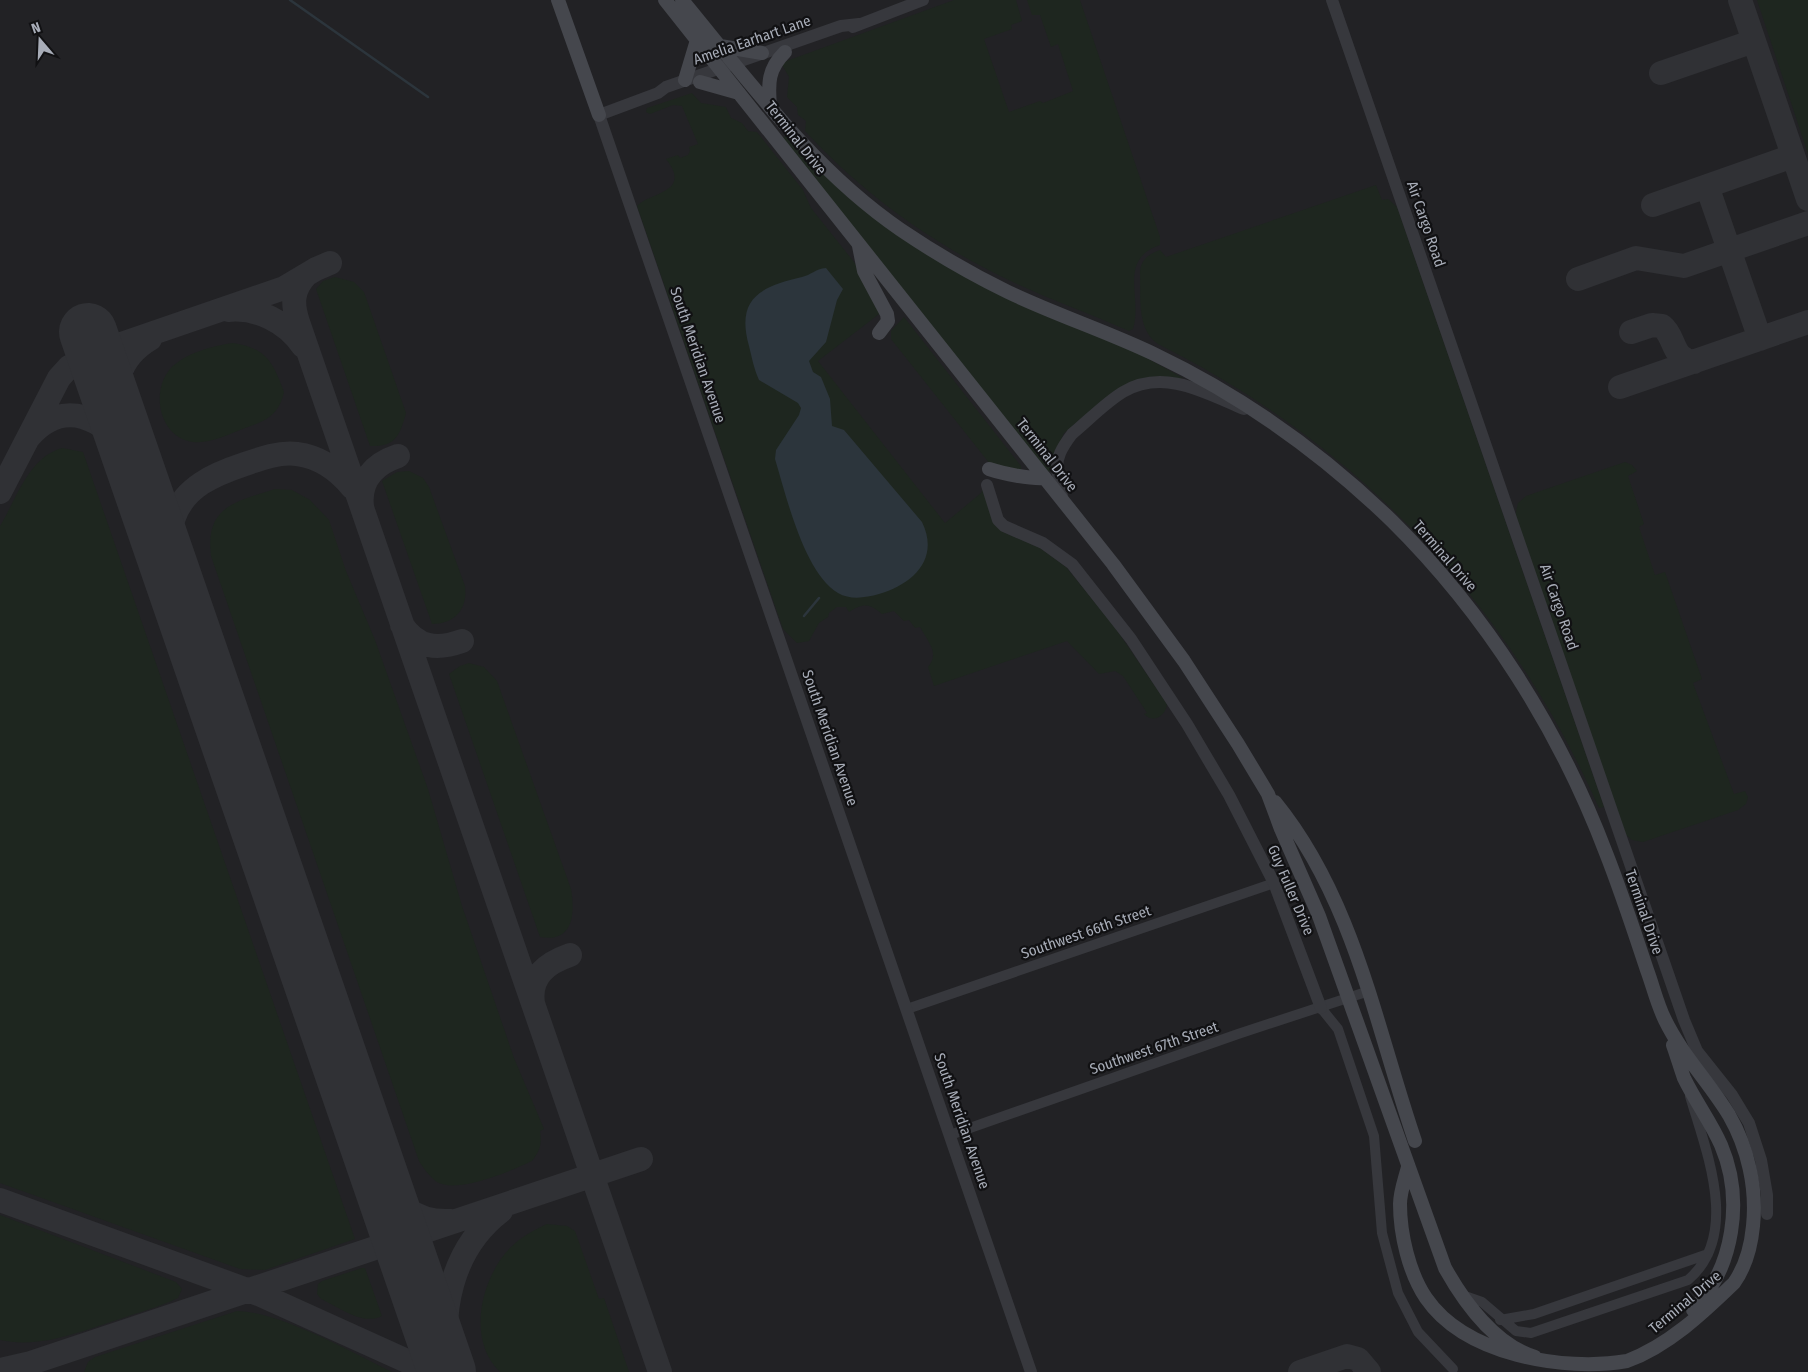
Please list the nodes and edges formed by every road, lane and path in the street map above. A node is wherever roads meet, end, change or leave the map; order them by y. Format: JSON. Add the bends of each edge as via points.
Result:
{"nodes":[{"id":1,"x":558,"y":0,"type":"edge"},
{"id":2,"x":665,"y":0,"type":"edge"},
{"id":3,"x":682,"y":0,"type":"edge"},
{"id":4,"x":923,"y":0,"type":"edge"},
{"id":5,"x":1332,"y":0,"type":"edge"},
{"id":6,"x":859,"y":24,"type":"junction"},
{"id":7,"x":697,"y":40,"type":"junction"},
{"id":8,"x":720,"y":46,"type":"junction"},
{"id":9,"x":786,"y":52,"type":"junction"},
{"id":10,"x":762,"y":53,"type":"junction"},
{"id":11,"x":737,"y":66,"type":"junction"},
{"id":12,"x":722,"y":71,"type":"junction"},
{"id":13,"x":685,"y":80,"type":"junction"},
{"id":14,"x":700,"y":82,"type":"junction"},
{"id":15,"x":658,"y":93,"type":"junction"},
{"id":16,"x":739,"y":93,"type":"junction"},
{"id":17,"x":770,"y":106,"type":"junction"},
{"id":18,"x":598,"y":115,"type":"junction"},
{"id":19,"x":858,"y":242,"type":"junction"},
{"id":20,"x":879,"y":334,"type":"dead end"},
{"id":21,"x":1263,"y":416,"type":"junction"},
{"id":22,"x":989,"y":469,"type":"dead end"},
{"id":23,"x":1045,"y":478,"type":"junction"},
{"id":24,"x":987,"y":485,"type":"dead end"},
{"id":25,"x":1062,"y":499,"type":"junction"},
{"id":26,"x":1268,"y":794,"type":"junction"},
{"id":27,"x":1274,"y":883,"type":"junction"},
{"id":28,"x":1369,"y":992,"type":"junction"},
{"id":29,"x":1349,"y":998,"type":"junction"},
{"id":30,"x":1321,"y":1008,"type":"junction"},
{"id":31,"x":907,"y":1009,"type":"junction"},
{"id":32,"x":1664,"y":1018,"type":"junction"},
{"id":33,"x":1685,"y":1079,"type":"junction"},
{"id":34,"x":1402,"y":1105,"type":"junction"},
{"id":35,"x":1388,"y":1110,"type":"junction"},
{"id":36,"x":950,"y":1135,"type":"junction"},
{"id":37,"x":1415,"y":1142,"type":"dead end"},
{"id":38,"x":1408,"y":1167,"type":"junction"},
{"id":39,"x":1767,"y":1214,"type":"dead end"},
{"id":40,"x":1708,"y":1254,"type":"junction"},
{"id":41,"x":1462,"y":1296,"type":"junction"},
{"id":42,"x":1500,"y":1320,"type":"junction"},
{"id":43,"x":1453,"y":1369,"type":"dead end"},
{"id":44,"x":1031,"y":1372,"type":"edge"}],
"edges":[{"from":1,"to":18,"type":"main road"},
{"from":2,"to":7,"type":"main road","name":"Terminal Drive"},
{"from":3,"to":8,"type":"main road","name":"Terminal Drive"},
{"from":4,"to":6,"type":"street","name":"Amelia Earhart Lane"},
{"from":5,"to":39,"type":"street","name":"Air Cargo Road","via":[[1684,1020],[1698,1051],[1742,1109],[1757,1145],[1767,1195]]},
{"from":6,"to":9,"type":"street","name":"Amelia Earhart Lane"},
{"from":6,"to":10,"type":"street","name":"Amelia Earhart Lane","via":[[841,26]]},
{"from":7,"to":12,"type":"main road","name":"Terminal Drive"},
{"from":7,"to":13,"type":"main road"},
{"from":8,"to":10,"type":"main road"},
{"from":8,"to":11,"type":"main road","name":"Terminal Drive"},
{"from":9,"to":11,"type":"street","name":"Amelia Earhart Lane"},
{"from":9,"to":17,"type":"main road","via":[[768,78]]},
{"from":10,"to":11,"type":"street","name":"Amelia Earhart Lane"},
{"from":11,"to":12,"type":"street","name":"Amelia Earhart Lane"},
{"from":11,"to":17,"type":"main road","name":"Terminal Drive"},
{"from":12,"to":13,"type":"street","name":"Amelia Earhart Lane"},
{"from":12,"to":14,"type":"street","name":"Amelia Earhart Lane"},
{"from":12,"to":16,"type":"main road","name":"Terminal Drive"},
{"from":13,"to":15,"type":"street","name":"Amelia Earhart Lane"},
{"from":14,"to":15,"type":"street","name":"Amelia Earhart Lane"},
{"from":14,"to":16,"type":"main road"},
{"from":15,"to":18,"type":"street","name":"Amelia Earhart Lane"},
{"from":16,"to":19,"type":"main road","name":"Terminal Drive"},
{"from":17,"to":21,"type":"main road","name":"Terminal Drive","via":[[846,187],[926,246],[1007,292],[1154,354]]},
{"from":18,"to":31,"type":"street","name":"South Meridian Avenue"},
{"from":19,"to":20,"type":"main road","via":[[864,271],[888,314],[888,321]]},
{"from":19,"to":23,"type":"main road","name":"Terminal Drive"},
{"from":21,"to":25,"type":"street","via":[[1183,384],[1146,383],[1124,392],[1072,434],[1060,452],[1057,468]]},
{"from":21,"to":32,"type":"main road","name":"Terminal Drive","via":[[1342,474],[1394,524],[1460,598],[1514,671],[1548,727],[1584,797]]},
{"from":22,"to":23,"type":"main road","via":[[1030,479]]},
{"from":23,"to":25,"type":"main road","name":"Terminal Drive"},
{"from":24,"to":27,"type":"street","name":"Guy Fuller Drive","via":[[998,520],[1022,536],[1051,548],[1072,564],[1130,639],[1229,795]]},
{"from":25,"to":26,"type":"main road","name":"Terminal Drive","via":[[1173,645]]},
{"from":26,"to":28,"type":"main road","via":[[1292,823],[1325,882]]},
{"from":26,"to":29,"type":"main road","name":"Terminal Drive"},
{"from":27,"to":30,"type":"street","name":"Guy Fuller Drive"},
{"from":27,"to":31,"type":"street","name":"Southwest 66th Street"},
{"from":28,"to":29,"type":"street","name":"Southwest 67th Street"},
{"from":28,"to":34,"type":"main road"},
{"from":29,"to":30,"type":"street","name":"Southwest 67th Street"},
{"from":29,"to":35,"type":"main road","name":"Terminal Drive"},
{"from":30,"to":36,"type":"street","name":"Southwest 67th Street"},
{"from":30,"to":43,"type":"street","name":"Guy Fuller Drive","via":[[1338,1029],[1374,1136],[1382,1233],[1398,1293],[1418,1332]]},
{"from":31,"to":36,"type":"street","name":"South Meridian Avenue"},
{"from":32,"to":33,"type":"main road"},
{"from":32,"to":38,"type":"main road","name":"Terminal Drive","via":[[1736,1128],[1752,1184],[1754,1215],[1748,1253],[1740,1274],[1729,1288],[1654,1349],[1613,1364],[1566,1369],[1520,1360],[1493,1350],[1463,1333],[1426,1298],[1410,1260],[1400,1203]]},
{"from":33,"to":40,"type":"street","via":[[1714,1184],[1715,1220]]},
{"from":33,"to":41,"type":"main road","via":[[1724,1152],[1731,1177],[1733,1211],[1728,1250],[1715,1282],[1676,1328],[1644,1350],[1617,1362],[1560,1364],[1524,1354],[1488,1326]]},
{"from":34,"to":35,"type":"main road"},
{"from":34,"to":37,"type":"main road"},
{"from":35,"to":38,"type":"main road","name":"Terminal Drive"},
{"from":36,"to":44,"type":"street","name":"South Meridian Avenue"},
{"from":38,"to":41,"type":"main road","via":[[1436,1247]]},
{"from":40,"to":42,"type":"street","via":[[1534,1314]]},
{"from":40,"to":42,"type":"street","via":[[1700,1269],[1688,1280],[1540,1331],[1516,1331]]},
{"from":41,"to":42,"type":"street","via":[[1482,1302]]}]}
